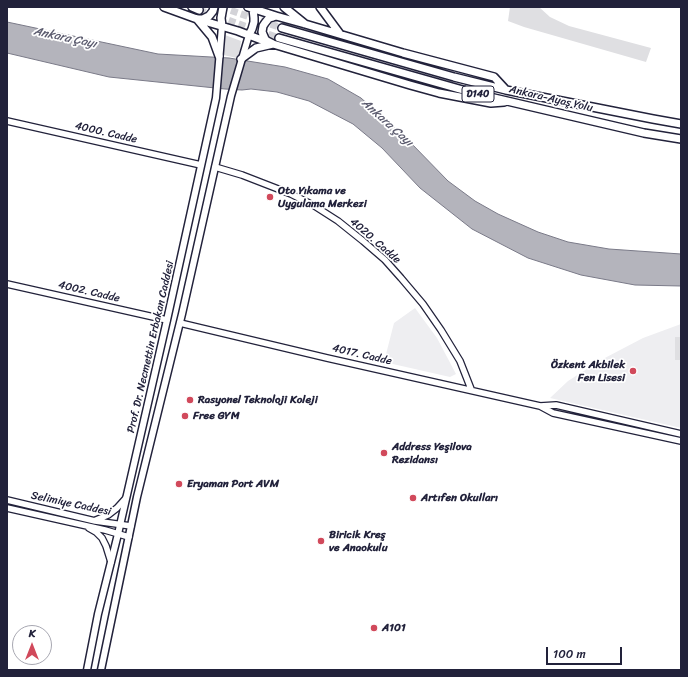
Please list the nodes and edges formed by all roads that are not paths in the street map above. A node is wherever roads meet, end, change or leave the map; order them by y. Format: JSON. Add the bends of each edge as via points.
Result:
{"nodes":[{"id":1,"x":164,"y":7,"type":"edge"},
{"id":2,"x":192,"y":7,"type":"edge"},
{"id":3,"x":214,"y":7,"type":"edge"},
{"id":4,"x":223,"y":7,"type":"edge"},
{"id":5,"x":284,"y":7,"type":"edge"},
{"id":6,"x":320,"y":7,"type":"edge"},
{"id":7,"x":250,"y":8,"type":"edge"},
{"id":8,"x":199,"y":10,"type":"dead end"},
{"id":9,"x":276,"y":16,"type":"junction"},
{"id":10,"x":197,"y":19,"type":"junction"},
{"id":11,"x":304,"y":24,"type":"junction"},
{"id":12,"x":222,"y":26,"type":"junction"},
{"id":13,"x":282,"y":28,"type":"tunnel mouth"},
{"id":14,"x":340,"y":34,"type":"junction"},
{"id":15,"x":249,"y":35,"type":"junction"},
{"id":16,"x":279,"y":38,"type":"tunnel mouth"},
{"id":17,"x":273,"y":44,"type":"junction"},
{"id":18,"x":219,"y":56,"type":"junction"},
{"id":19,"x":241,"y":59,"type":"junction"},
{"id":20,"x":506,"y":90,"type":"junction"},
{"id":21,"x":512,"y":101,"type":"junction"},
{"id":22,"x":7,"y":121,"type":"edge"},
{"id":23,"x":681,"y":124,"type":"edge"},
{"id":24,"x":681,"y":139,"type":"edge"},
{"id":25,"x":201,"y":165,"type":"junction"},
{"id":26,"x":215,"y":167,"type":"junction"},
{"id":27,"x":7,"y":284,"type":"edge"},
{"id":28,"x":167,"y":320,"type":"junction"},
{"id":29,"x":180,"y":323,"type":"junction"},
{"id":30,"x":471,"y":390,"type":"junction"},
{"id":31,"x":540,"y":406,"type":"junction"},
{"id":32,"x":681,"y":434,"type":"edge"},
{"id":33,"x":681,"y":442,"type":"edge"},
{"id":34,"x":126,"y":498,"type":"junction"},
{"id":35,"x":7,"y":500,"type":"edge"},
{"id":36,"x":7,"y":508,"type":"edge"},
{"id":37,"x":95,"y":520,"type":"junction"},
{"id":38,"x":120,"y":524,"type":"junction"},
{"id":39,"x":85,"y":526,"type":"junction"},
{"id":40,"x":132,"y":526,"type":"junction"},
{"id":41,"x":118,"y":534,"type":"junction"},
{"id":42,"x":129,"y":537,"type":"junction"},
{"id":43,"x":111,"y":562,"type":"junction"},
{"id":44,"x":87,"y":670,"type":"edge"},
{"id":45,"x":100,"y":670,"type":"edge"}],
"edges":[{"from":1,"to":10,"type":"highway"},
{"from":2,"to":8,"type":"highway"},
{"from":3,"to":10,"type":"highway","via":[[209,16]]},
{"from":4,"to":12,"type":"highway"},
{"from":5,"to":11,"type":"highway"},
{"from":6,"to":14,"type":"highway"},
{"from":7,"to":9,"type":"highway"},
{"from":7,"to":15,"type":"highway","via":[[254,22]]},
{"from":9,"to":11,"type":"highway"},
{"from":9,"to":17,"type":"highway","via":[[264,22],[262,29],[263,36]]},
{"from":10,"to":12,"type":"highway"},
{"from":10,"to":18,"type":"highway","via":[[212,37]]},
{"from":11,"to":14,"type":"highway"},
{"from":12,"to":15,"type":"highway"},
{"from":12,"to":18,"type":"main road","name":"Prof. Dr. Necmettin Erbakan Caddesi"},
{"from":13,"to":20,"type":"highway","name":"Ankara-Ayaş Yolu","number":"D140"},
{"from":14,"to":20,"type":"highway","via":[[494,77]]},
{"from":15,"to":17,"type":"highway"},
{"from":15,"to":19,"type":"main road","name":"Prof. Dr. Necmettin Erbakan Caddesi"},
{"from":16,"to":21,"type":"highway","name":"Ankara-Ayaş Yolu","number":"D140","via":[[477,94]]},
{"from":17,"to":19,"type":"highway","via":[[256,48]]},
{"from":17,"to":21,"type":"highway","via":[[439,94],[491,103]]},
{"from":18,"to":25,"type":"main road","name":"Prof. Dr. Necmettin Erbakan Caddesi","via":[[216,98]]},
{"from":19,"to":26,"type":"main road","name":"Prof. Dr. Necmettin Erbakan Caddesi"},
{"from":20,"to":23,"type":"highway","name":"Ankara-Ayaş Yolu","number":"D140"},
{"from":21,"to":24,"type":"highway","name":"Ankara-Ayaş Yolu","number":"D140"},
{"from":22,"to":25,"type":"street","name":"4000. Cadde"},
{"from":25,"to":28,"type":"main road","name":"Prof. Dr. Necmettin Erbakan Caddesi"},
{"from":26,"to":29,"type":"main road","name":"Prof. Dr. Necmettin Erbakan Caddesi"},
{"from":26,"to":30,"type":"street","name":"4020. Cadde","via":[[266,184],[313,205],[363,241],[389,265],[423,304],[460,361]]},
{"from":27,"to":28,"type":"street","name":"4002. Cadde"},
{"from":28,"to":34,"type":"main road","name":"Prof. Dr. Necmettin Erbakan Caddesi"},
{"from":29,"to":30,"type":"street","name":"4017. Cadde"},
{"from":29,"to":40,"type":"main road","name":"Prof. Dr. Necmettin Erbakan Caddesi"},
{"from":30,"to":31,"type":"street","name":"4017. Cadde"},
{"from":31,"to":32,"type":"street","name":"4017. Cadde","via":[[556,405]]},
{"from":31,"to":33,"type":"street","name":"4017. Cadde","via":[[553,413]]},
{"from":34,"to":37,"type":"street","via":[[108,515]]},
{"from":34,"to":38,"type":"main road","name":"Prof. Dr. Necmettin Erbakan Caddesi"},
{"from":35,"to":37,"type":"street","name":"Selimiye Caddesi"},
{"from":36,"to":39,"type":"street","name":"Selimiye Caddesi"},
{"from":37,"to":38,"type":"street","name":"Selimiye Caddesi"},
{"from":38,"to":40,"type":"street","name":"Selimiye Caddesi"},
{"from":38,"to":41,"type":"main road","name":"Prof. Dr. Necmettin Erbakan Caddesi"},
{"from":39,"to":41,"type":"street","name":"Selimiye Caddesi"},
{"from":39,"to":43,"type":"street","via":[[102,538]]},
{"from":40,"to":42,"type":"main road","name":"Prof. Dr. Necmettin Erbakan Caddesi"},
{"from":41,"to":42,"type":"street","name":"Selimiye Caddesi"},
{"from":41,"to":43,"type":"main road","name":"Prof. Dr. Necmettin Erbakan Caddesi"},
{"from":42,"to":45,"type":"main road","name":"Prof. Dr. Necmettin Erbakan Caddesi"},
{"from":43,"to":44,"type":"main road","name":"Prof. Dr. Necmettin Erbakan Caddesi"}]}
